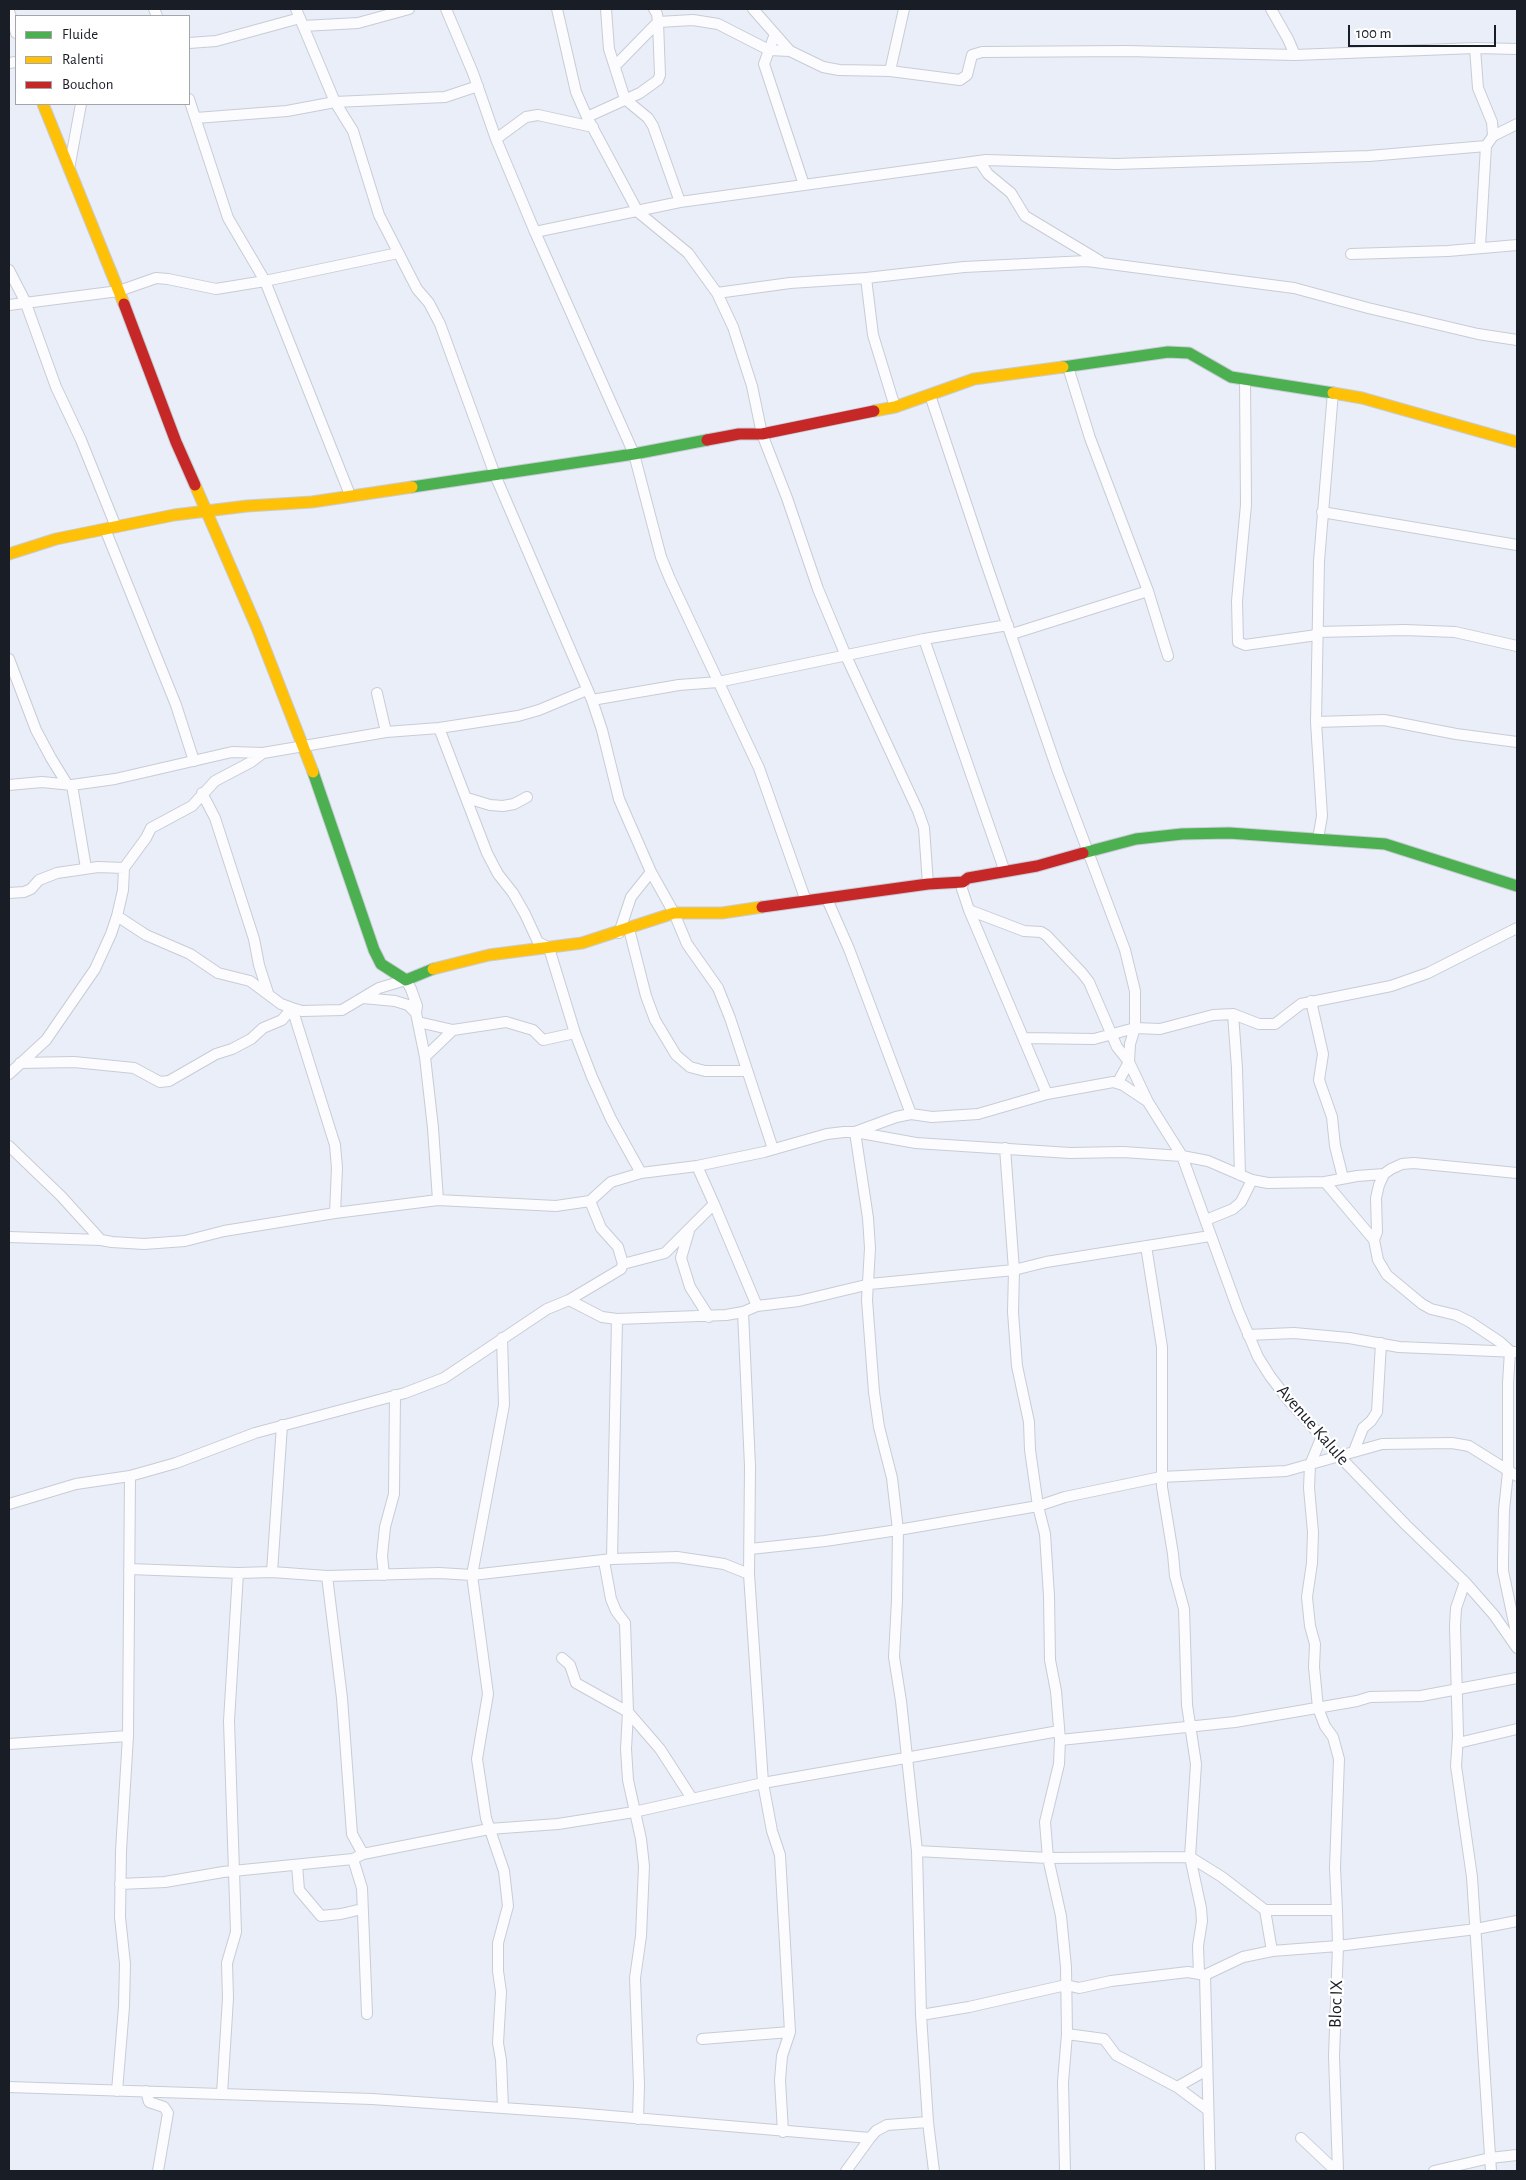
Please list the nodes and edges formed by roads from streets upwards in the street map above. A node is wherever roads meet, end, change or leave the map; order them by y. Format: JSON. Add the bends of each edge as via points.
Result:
{"nodes":[{"id":1,"x":409,"y":9,"type":"edge"},
{"id":2,"x":446,"y":9,"type":"edge"},
{"id":3,"x":557,"y":9,"type":"edge"},
{"id":4,"x":606,"y":9,"type":"edge"},
{"id":5,"x":654,"y":9,"type":"edge"},
{"id":6,"x":753,"y":9,"type":"edge"},
{"id":7,"x":904,"y":9,"type":"edge"},
{"id":8,"x":1271,"y":9,"type":"edge"},
{"id":9,"x":9,"y":11,"type":"edge"},
{"id":10,"x":300,"y":17,"type":"edge"},
{"id":11,"x":658,"y":22,"type":"junction"},
{"id":12,"x":15,"y":30,"type":"edge"},
{"id":13,"x":775,"y":34,"type":"junction"},
{"id":14,"x":190,"y":43,"type":"edge"},
{"id":15,"x":1475,"y":48,"type":"junction"},
{"id":16,"x":1517,"y":49,"type":"edge"},
{"id":17,"x":769,"y":50,"type":"junction"},
{"id":18,"x":790,"y":52,"type":"junction"},
{"id":19,"x":1295,"y":55,"type":"junction"},
{"id":20,"x":615,"y":66,"type":"junction"},
{"id":21,"x":890,"y":72,"type":"junction"},
{"id":22,"x":478,"y":86,"type":"junction"},
{"id":23,"x":625,"y":99,"type":"junction"},
{"id":24,"x":190,"y":102,"type":"edge"},
{"id":25,"x":335,"y":102,"type":"junction"},
{"id":26,"x":43,"y":105,"type":"edge"},
{"id":27,"x":81,"y":105,"type":"edge"},
{"id":28,"x":196,"y":118,"type":"junction"},
{"id":29,"x":590,"y":122,"type":"junction"},
{"id":30,"x":1517,"y":124,"type":"edge"},
{"id":31,"x":1517,"y":133,"type":"edge"},
{"id":32,"x":1493,"y":136,"type":"junction"},
{"id":33,"x":496,"y":139,"type":"junction"},
{"id":34,"x":1486,"y":146,"type":"junction"},
{"id":35,"x":980,"y":162,"type":"junction"},
{"id":36,"x":69,"y":170,"type":"junction"},
{"id":37,"x":804,"y":186,"type":"junction"},
{"id":38,"x":680,"y":202,"type":"junction"},
{"id":39,"x":638,"y":212,"type":"junction"},
{"id":40,"x":535,"y":232,"type":"junction"},
{"id":41,"x":1517,"y":245,"type":"edge"},
{"id":42,"x":1480,"y":247,"type":"junction"},
{"id":43,"x":398,"y":254,"type":"junction"},
{"id":44,"x":1351,"y":254,"type":"dead end"},
{"id":45,"x":1105,"y":263,"type":"junction"},
{"id":46,"x":9,"y":270,"type":"edge"},
{"id":47,"x":866,"y":278,"type":"junction"},
{"id":48,"x":265,"y":281,"type":"junction"},
{"id":49,"x":119,"y":291,"type":"junction"},
{"id":50,"x":717,"y":293,"type":"junction"},
{"id":51,"x":25,"y":301,"type":"junction"},
{"id":52,"x":9,"y":305,"type":"edge"},
{"id":53,"x":1517,"y":340,"type":"edge"},
{"id":54,"x":1068,"y":367,"type":"junction"},
{"id":55,"x":1246,"y":380,"type":"junction"},
{"id":56,"x":1333,"y":392,"type":"junction"},
{"id":57,"x":930,"y":395,"type":"junction"},
{"id":58,"x":895,"y":407,"type":"junction"},
{"id":59,"x":762,"y":434,"type":"junction"},
{"id":60,"x":1517,"y":442,"type":"edge"},
{"id":61,"x":634,"y":454,"type":"junction"},
{"id":62,"x":495,"y":475,"type":"junction"},
{"id":63,"x":350,"y":495,"type":"junction"},
{"id":64,"x":205,"y":511,"type":"junction"},
{"id":65,"x":1322,"y":512,"type":"junction"},
{"id":66,"x":111,"y":528,"type":"junction"},
{"id":67,"x":1517,"y":545,"type":"edge"},
{"id":68,"x":9,"y":554,"type":"edge"},
{"id":69,"x":1148,"y":590,"type":"junction"},
{"id":70,"x":1010,"y":629,"type":"junction"},
{"id":71,"x":1317,"y":633,"type":"junction"},
{"id":72,"x":924,"y":639,"type":"junction"},
{"id":73,"x":1517,"y":646,"type":"edge"},
{"id":74,"x":846,"y":656,"type":"junction"},
{"id":75,"x":1168,"y":656,"type":"dead end"},
{"id":76,"x":9,"y":659,"type":"edge"},
{"id":77,"x":718,"y":682,"type":"junction"},
{"id":78,"x":587,"y":690,"type":"junction"},
{"id":79,"x":377,"y":693,"type":"dead end"},
{"id":80,"x":592,"y":700,"type":"junction"},
{"id":81,"x":1316,"y":722,"type":"junction"},
{"id":82,"x":439,"y":728,"type":"junction"},
{"id":83,"x":386,"y":732,"type":"junction"},
{"id":84,"x":1517,"y":742,"type":"edge"},
{"id":85,"x":304,"y":746,"type":"junction"},
{"id":86,"x":263,"y":753,"type":"junction"},
{"id":87,"x":194,"y":761,"type":"junction"},
{"id":88,"x":9,"y":785,"type":"edge"},
{"id":89,"x":70,"y":785,"type":"junction"},
{"id":90,"x":202,"y":794,"type":"junction"},
{"id":91,"x":527,"y":797,"type":"dead end"},
{"id":92,"x":467,"y":798,"type":"junction"},
{"id":93,"x":1318,"y":840,"type":"junction"},
{"id":94,"x":1087,"y":851,"type":"junction"},
{"id":95,"x":86,"y":868,"type":"junction"},
{"id":96,"x":124,"y":868,"type":"junction"},
{"id":97,"x":651,"y":872,"type":"junction"},
{"id":98,"x":1005,"y":872,"type":"junction"},
{"id":99,"x":963,"y":882,"type":"junction"},
{"id":100,"x":928,"y":884,"type":"junction"},
{"id":101,"x":1517,"y":886,"type":"edge"},
{"id":102,"x":9,"y":893,"type":"edge"},
{"id":103,"x":827,"y":899,"type":"junction"},
{"id":104,"x":806,"y":901,"type":"junction"},
{"id":105,"x":969,"y":910,"type":"junction"},
{"id":106,"x":674,"y":913,"type":"junction"},
{"id":107,"x":117,"y":916,"type":"junction"},
{"id":108,"x":1517,"y":928,"type":"edge"},
{"id":109,"x":624,"y":931,"type":"junction"},
{"id":110,"x":549,"y":948,"type":"junction"},
{"id":111,"x":386,"y":969,"type":"junction"},
{"id":112,"x":406,"y":980,"type":"junction"},
{"id":113,"x":379,"y":988,"type":"junction"},
{"id":114,"x":268,"y":993,"type":"junction"},
{"id":115,"x":363,"y":998,"type":"junction"},
{"id":116,"x":1311,"y":1001,"type":"junction"},
{"id":117,"x":292,"y":1008,"type":"junction"},
{"id":118,"x":1233,"y":1014,"type":"junction"},
{"id":119,"x":417,"y":1017,"type":"junction"},
{"id":120,"x":1135,"y":1028,"type":"junction"},
{"id":121,"x":453,"y":1030,"type":"junction"},
{"id":122,"x":575,"y":1033,"type":"junction"},
{"id":123,"x":1111,"y":1036,"type":"junction"},
{"id":124,"x":1024,"y":1038,"type":"junction"},
{"id":125,"x":425,"y":1057,"type":"junction"},
{"id":126,"x":1129,"y":1062,"type":"junction"},
{"id":127,"x":20,"y":1063,"type":"junction"},
{"id":128,"x":747,"y":1071,"type":"junction"},
{"id":129,"x":9,"y":1074,"type":"edge"},
{"id":130,"x":1118,"y":1082,"type":"junction"},
{"id":131,"x":1047,"y":1094,"type":"junction"},
{"id":132,"x":1148,"y":1102,"type":"junction"},
{"id":133,"x":911,"y":1114,"type":"junction"},
{"id":134,"x":855,"y":1132,"type":"junction"},
{"id":135,"x":9,"y":1146,"type":"edge"},
{"id":136,"x":1005,"y":1148,"type":"junction"},
{"id":137,"x":773,"y":1149,"type":"junction"},
{"id":138,"x":1182,"y":1156,"type":"junction"},
{"id":139,"x":697,"y":1166,"type":"junction"},
{"id":140,"x":641,"y":1173,"type":"junction"},
{"id":141,"x":1517,"y":1173,"type":"edge"},
{"id":142,"x":1384,"y":1174,"type":"junction"},
{"id":143,"x":1240,"y":1175,"type":"junction"},
{"id":144,"x":1342,"y":1178,"type":"junction"},
{"id":145,"x":1252,"y":1180,"type":"junction"},
{"id":146,"x":1325,"y":1182,"type":"junction"},
{"id":147,"x":438,"y":1200,"type":"junction"},
{"id":148,"x":590,"y":1201,"type":"junction"},
{"id":149,"x":714,"y":1204,"type":"junction"},
{"id":150,"x":335,"y":1213,"type":"junction"},
{"id":151,"x":1206,"y":1220,"type":"junction"},
{"id":152,"x":690,"y":1229,"type":"junction"},
{"id":153,"x":1210,"y":1236,"type":"junction"},
{"id":154,"x":9,"y":1238,"type":"edge"},
{"id":155,"x":100,"y":1240,"type":"junction"},
{"id":156,"x":1374,"y":1240,"type":"junction"},
{"id":157,"x":1146,"y":1246,"type":"junction"},
{"id":158,"x":665,"y":1253,"type":"junction"},
{"id":159,"x":680,"y":1258,"type":"junction"},
{"id":160,"x":623,"y":1264,"type":"junction"},
{"id":161,"x":1014,"y":1270,"type":"junction"},
{"id":162,"x":870,"y":1284,"type":"junction"},
{"id":163,"x":569,"y":1300,"type":"junction"},
{"id":164,"x":757,"y":1306,"type":"junction"},
{"id":165,"x":742,"y":1312,"type":"junction"},
{"id":166,"x":709,"y":1316,"type":"junction"},
{"id":167,"x":617,"y":1319,"type":"junction"},
{"id":168,"x":1248,"y":1336,"type":"junction"},
{"id":169,"x":502,"y":1338,"type":"junction"},
{"id":170,"x":1381,"y":1343,"type":"junction"},
{"id":171,"x":1513,"y":1352,"type":"edge"},
{"id":172,"x":395,"y":1395,"type":"junction"},
{"id":173,"x":282,"y":1425,"type":"junction"},
{"id":174,"x":1322,"y":1436,"type":"junction"},
{"id":175,"x":1354,"y":1451,"type":"junction"},
{"id":176,"x":1340,"y":1457,"type":"junction"},
{"id":177,"x":1310,"y":1465,"type":"junction"},
{"id":178,"x":1513,"y":1474,"type":"edge"},
{"id":179,"x":130,"y":1476,"type":"junction"},
{"id":180,"x":1161,"y":1477,"type":"junction"},
{"id":181,"x":9,"y":1504,"type":"edge"},
{"id":182,"x":1038,"y":1506,"type":"junction"},
{"id":183,"x":898,"y":1530,"type":"junction"},
{"id":184,"x":750,"y":1549,"type":"junction"},
{"id":185,"x":608,"y":1560,"type":"junction"},
{"id":186,"x":129,"y":1569,"type":"junction"},
{"id":187,"x":272,"y":1572,"type":"junction"},
{"id":188,"x":238,"y":1573,"type":"junction"},
{"id":189,"x":749,"y":1574,"type":"junction"},
{"id":190,"x":384,"y":1575,"type":"junction"},
{"id":191,"x":472,"y":1575,"type":"junction"},
{"id":192,"x":327,"y":1576,"type":"junction"},
{"id":193,"x":1465,"y":1582,"type":"junction"},
{"id":194,"x":1517,"y":1637,"type":"edge"},
{"id":195,"x":1517,"y":1648,"type":"edge"},
{"id":196,"x":562,"y":1658,"type":"dead end"},
{"id":197,"x":1517,"y":1678,"type":"edge"},
{"id":198,"x":1456,"y":1690,"type":"junction"},
{"id":199,"x":1318,"y":1708,"type":"junction"},
{"id":200,"x":628,"y":1712,"type":"junction"},
{"id":201,"x":1189,"y":1727,"type":"junction"},
{"id":202,"x":1517,"y":1728,"type":"edge"},
{"id":203,"x":128,"y":1736,"type":"junction"},
{"id":204,"x":1060,"y":1736,"type":"junction"},
{"id":205,"x":1458,"y":1743,"type":"junction"},
{"id":206,"x":9,"y":1744,"type":"edge"},
{"id":207,"x":908,"y":1757,"type":"junction"},
{"id":208,"x":763,"y":1783,"type":"junction"},
{"id":209,"x":691,"y":1797,"type":"junction"},
{"id":210,"x":634,"y":1812,"type":"junction"},
{"id":211,"x":490,"y":1829,"type":"junction"},
{"id":212,"x":917,"y":1851,"type":"junction"},
{"id":213,"x":358,"y":1856,"type":"junction"},
{"id":214,"x":1190,"y":1857,"type":"junction"},
{"id":215,"x":1048,"y":1858,"type":"junction"},
{"id":216,"x":297,"y":1865,"type":"junction"},
{"id":217,"x":234,"y":1871,"type":"junction"},
{"id":218,"x":120,"y":1884,"type":"junction"},
{"id":219,"x":362,"y":1909,"type":"junction"},
{"id":220,"x":1264,"y":1910,"type":"junction"},
{"id":221,"x":1337,"y":1910,"type":"junction"},
{"id":222,"x":1517,"y":1922,"type":"edge"},
{"id":223,"x":1476,"y":1929,"type":"junction"},
{"id":224,"x":1338,"y":1946,"type":"junction"},
{"id":225,"x":1272,"y":1951,"type":"junction"},
{"id":226,"x":1202,"y":1974,"type":"junction"},
{"id":227,"x":1066,"y":1985,"type":"junction"},
{"id":228,"x":367,"y":2014,"type":"dead end"},
{"id":229,"x":921,"y":2015,"type":"junction"},
{"id":230,"x":790,"y":2032,"type":"junction"},
{"id":231,"x":1067,"y":2034,"type":"junction"},
{"id":232,"x":702,"y":2039,"type":"dead end"},
{"id":233,"x":1207,"y":2070,"type":"junction"},
{"id":234,"x":9,"y":2087,"type":"edge"},
{"id":235,"x":1177,"y":2087,"type":"junction"},
{"id":236,"x":117,"y":2091,"type":"junction"},
{"id":237,"x":146,"y":2091,"type":"junction"},
{"id":238,"x":222,"y":2094,"type":"junction"},
{"id":239,"x":503,"y":2108,"type":"junction"},
{"id":240,"x":1208,"y":2110,"type":"junction"},
{"id":241,"x":638,"y":2119,"type":"junction"},
{"id":242,"x":928,"y":2122,"type":"junction"},
{"id":243,"x":783,"y":2132,"type":"junction"},
{"id":244,"x":870,"y":2138,"type":"junction"},
{"id":245,"x":1301,"y":2138,"type":"dead end"},
{"id":246,"x":1517,"y":2156,"type":"edge"},
{"id":247,"x":1490,"y":2158,"type":"junction"},
{"id":248,"x":158,"y":2171,"type":"edge"},
{"id":249,"x":846,"y":2171,"type":"edge"},
{"id":250,"x":934,"y":2171,"type":"edge"},
{"id":251,"x":1065,"y":2171,"type":"edge"},
{"id":252,"x":1210,"y":2171,"type":"edge"},
{"id":253,"x":1337,"y":2171,"type":"edge"},
{"id":254,"x":1434,"y":2171,"type":"edge"},
{"id":255,"x":1491,"y":2171,"type":"edge"}],
"edges":[{"from":1,"to":10,"type":"street","via":[[358,23]]},
{"from":2,"to":22,"type":"street"},
{"from":3,"to":29,"type":"street","via":[[576,92]]},
{"from":4,"to":20,"type":"street","via":[[609,49]]},
{"from":5,"to":11,"type":"street"},
{"from":6,"to":13,"type":"street"},
{"from":7,"to":21,"type":"street"},
{"from":8,"to":19,"type":"street"},
{"from":9,"to":12,"type":"street"},
{"from":10,"to":14,"type":"street","via":[[216,41]]},
{"from":10,"to":25,"type":"street"},
{"from":11,"to":17,"type":"street","via":[[693,20],[718,24]]},
{"from":11,"to":20,"type":"street"},
{"from":11,"to":23,"type":"street","via":[[658,80]]},
{"from":13,"to":17,"type":"street"},
{"from":13,"to":18,"type":"street"},
{"from":15,"to":16,"type":"street"},
{"from":15,"to":19,"type":"street"},
{"from":15,"to":32,"type":"street","via":[[1478,88],[1492,122]]},
{"from":17,"to":18,"type":"street"},
{"from":17,"to":37,"type":"street","via":[[765,69]]},
{"from":18,"to":21,"type":"street","via":[[823,67]]},
{"from":19,"to":21,"type":"street","via":[[982,52],[972,55],[967,75],[960,80]]},
{"from":20,"to":23,"type":"street"},
{"from":22,"to":25,"type":"street","via":[[445,97]]},
{"from":22,"to":33,"type":"street"},
{"from":23,"to":29,"type":"street"},
{"from":23,"to":38,"type":"street","via":[[653,126]]},
{"from":24,"to":28,"type":"street"},
{"from":25,"to":28,"type":"street","via":[[287,111]]},
{"from":25,"to":43,"type":"street","via":[[353,131],[379,214]]},
{"from":26,"to":36,"type":"street"},
{"from":27,"to":36,"type":"street"},
{"from":28,"to":48,"type":"street","via":[[228,218]]},
{"from":29,"to":33,"type":"street","via":[[538,115],[526,117]]},
{"from":29,"to":39,"type":"street"},
{"from":30,"to":32,"type":"street"},
{"from":31,"to":32,"type":"street"},
{"from":32,"to":34,"type":"street"},
{"from":33,"to":40,"type":"street"},
{"from":34,"to":35,"type":"street","via":[[1254,161]]},
{"from":34,"to":42,"type":"street"},
{"from":35,"to":37,"type":"street"},
{"from":35,"to":45,"type":"street","via":[[988,174],[1011,193],[1025,216]]},
{"from":36,"to":49,"type":"street"},
{"from":37,"to":38,"type":"street"},
{"from":38,"to":39,"type":"street"},
{"from":39,"to":40,"type":"street"},
{"from":39,"to":50,"type":"street","via":[[683,247]]},
{"from":40,"to":61,"type":"street"},
{"from":41,"to":42,"type":"street"},
{"from":42,"to":44,"type":"street"},
{"from":43,"to":48,"type":"street"},
{"from":43,"to":62,"type":"street","via":[[440,324]]},
{"from":45,"to":47,"type":"street","via":[[1079,261],[982,266]]},
{"from":45,"to":53,"type":"street","via":[[1294,288],[1478,334]]},
{"from":46,"to":51,"type":"street"},
{"from":47,"to":50,"type":"street","via":[[790,283]]},
{"from":47,"to":58,"type":"street","via":[[873,335]]},
{"from":48,"to":49,"type":"street","via":[[216,288],[156,278]]},
{"from":48,"to":63,"type":"street"},
{"from":49,"to":51,"type":"street"},
{"from":49,"to":64,"type":"street"},
{"from":50,"to":59,"type":"street","via":[[733,327],[752,386]]},
{"from":51,"to":52,"type":"street"},
{"from":51,"to":66,"type":"street","via":[[56,387],[81,440]]},
{"from":54,"to":55,"type":"street","via":[[1168,352],[1189,353],[1221,373]]},
{"from":54,"to":57,"type":"street","via":[[974,379]]},
{"from":54,"to":69,"type":"street","via":[[1099,463]]},
{"from":55,"to":56,"type":"street"},
{"from":55,"to":71,"type":"street","via":[[1246,505],[1238,642],[1245,645]]},
{"from":56,"to":60,"type":"street"},
{"from":56,"to":65,"type":"street"},
{"from":57,"to":58,"type":"street"},
{"from":57,"to":70,"type":"street"},
{"from":58,"to":59,"type":"street"},
{"from":59,"to":61,"type":"street","via":[[739,434]]},
{"from":59,"to":74,"type":"street"},
{"from":61,"to":62,"type":"street"},
{"from":61,"to":77,"type":"street","via":[[664,564]]},
{"from":62,"to":63,"type":"street"},
{"from":62,"to":78,"type":"street"},
{"from":63,"to":64,"type":"street","via":[[312,502]]},
{"from":64,"to":66,"type":"street"},
{"from":64,"to":85,"type":"street"},
{"from":65,"to":67,"type":"street"},
{"from":65,"to":71,"type":"street"},
{"from":66,"to":68,"type":"street"},
{"from":66,"to":87,"type":"street"},
{"from":69,"to":70,"type":"street"},
{"from":69,"to":75,"type":"street"},
{"from":70,"to":72,"type":"street"},
{"from":70,"to":94,"type":"street"},
{"from":71,"to":73,"type":"street","via":[[1455,632]]},
{"from":71,"to":81,"type":"street"},
{"from":72,"to":74,"type":"street"},
{"from":72,"to":98,"type":"street"},
{"from":74,"to":77,"type":"street"},
{"from":74,"to":100,"type":"street","via":[[918,811],[924,828]]},
{"from":76,"to":89,"type":"street","via":[[36,730]]},
{"from":77,"to":80,"type":"street"},
{"from":77,"to":104,"type":"street","via":[[759,768]]},
{"from":78,"to":80,"type":"street"},
{"from":78,"to":82,"type":"street","via":[[518,716]]},
{"from":79,"to":83,"type":"street"},
{"from":80,"to":97,"type":"street","via":[[619,799]]},
{"from":81,"to":84,"type":"street","via":[[1384,720]]},
{"from":81,"to":93,"type":"street","via":[[1322,816]]},
{"from":82,"to":83,"type":"street"},
{"from":82,"to":92,"type":"street"},
{"from":83,"to":85,"type":"street"},
{"from":85,"to":86,"type":"street"},
{"from":85,"to":111,"type":"street","via":[[374,950]]},
{"from":86,"to":87,"type":"street","via":[[232,752]]},
{"from":86,"to":90,"type":"street","via":[[215,781]]},
{"from":87,"to":89,"type":"street","via":[[115,779]]},
{"from":88,"to":89,"type":"street","via":[[42,782]]},
{"from":89,"to":95,"type":"street"},
{"from":90,"to":96,"type":"street","via":[[192,806],[151,828]]},
{"from":90,"to":114,"type":"street","via":[[215,818]]},
{"from":91,"to":92,"type":"street","via":[[503,806]]},
{"from":92,"to":110,"type":"street","via":[[498,874],[513,893],[538,942]]},
{"from":93,"to":94,"type":"street","via":[[1229,833],[1182,834],[1136,839]]},
{"from":93,"to":101,"type":"street","via":[[1385,844]]},
{"from":94,"to":98,"type":"street"},
{"from":94,"to":120,"type":"street","via":[[1124,950],[1135,991]]},
{"from":95,"to":96,"type":"street"},
{"from":95,"to":102,"type":"street","via":[[57,873],[39,880],[24,892]]},
{"from":96,"to":107,"type":"street"},
{"from":97,"to":106,"type":"street"},
{"from":97,"to":109,"type":"street","via":[[631,897]]},
{"from":98,"to":99,"type":"street","via":[[968,878]]},
{"from":99,"to":100,"type":"street"},
{"from":99,"to":105,"type":"street"},
{"from":100,"to":103,"type":"street"},
{"from":103,"to":104,"type":"street"},
{"from":103,"to":133,"type":"street"},
{"from":104,"to":106,"type":"street","via":[[722,913]]},
{"from":105,"to":123,"type":"street","name":"Avenue Kalule","via":[[1024,931],[1046,935],[1090,982]]},
{"from":105,"to":124,"type":"street"},
{"from":106,"to":109,"type":"street"},
{"from":106,"to":128,"type":"street","via":[[687,944],[718,988]]},
{"from":107,"to":114,"type":"street","via":[[146,935],[190,954],[218,973],[250,980]]},
{"from":107,"to":127,"type":"street","via":[[95,969],[46,1040]]},
{"from":108,"to":116,"type":"street","via":[[1428,973],[1391,986]]},
{"from":109,"to":110,"type":"street"},
{"from":109,"to":128,"type":"street","via":[[659,1027],[676,1055],[690,1067],[705,1071]]},
{"from":110,"to":112,"type":"street","via":[[489,955]]},
{"from":110,"to":122,"type":"street"},
{"from":111,"to":112,"type":"street"},
{"from":111,"to":113,"type":"street"},
{"from":112,"to":113,"type":"street"},
{"from":112,"to":119,"type":"street"},
{"from":113,"to":115,"type":"street"},
{"from":114,"to":117,"type":"street"},
{"from":115,"to":117,"type":"street","via":[[342,1010],[302,1011]]},
{"from":115,"to":119,"type":"street","via":[[408,1005]]},
{"from":116,"to":118,"type":"street","via":[[1301,1004],[1274,1024],[1259,1024]]},
{"from":116,"to":144,"type":"street","via":[[1322,1054],[1319,1080],[1332,1118]]},
{"from":117,"to":127,"type":"street","via":[[282,1020],[262,1028],[251,1039],[216,1054],[169,1081],[160,1082],[134,1068],[74,1062]]},
{"from":117,"to":150,"type":"street","via":[[335,1145]]},
{"from":118,"to":120,"type":"street","via":[[1214,1015],[1160,1028]]},
{"from":118,"to":143,"type":"street"},
{"from":119,"to":121,"type":"street"},
{"from":119,"to":125,"type":"street"},
{"from":120,"to":123,"type":"street"},
{"from":120,"to":126,"type":"street"},
{"from":121,"to":122,"type":"street","via":[[506,1022],[533,1030],[543,1040]]},
{"from":121,"to":125,"type":"street"},
{"from":122,"to":140,"type":"street","via":[[611,1119]]},
{"from":123,"to":124,"type":"street","via":[[1083,1040]]},
{"from":123,"to":126,"type":"street","name":"Avenue Kalule"},
{"from":124,"to":131,"type":"street"},
{"from":125,"to":147,"type":"street"},
{"from":126,"to":130,"type":"street"},
{"from":126,"to":132,"type":"street","name":"Avenue Kalule"},
{"from":127,"to":129,"type":"street"},
{"from":128,"to":137,"type":"street"},
{"from":130,"to":131,"type":"street"},
{"from":130,"to":132,"type":"street"},
{"from":131,"to":133,"type":"street","via":[[978,1114],[932,1118]]},
{"from":132,"to":138,"type":"street","name":"Avenue Kalule"},
{"from":133,"to":134,"type":"street"},
{"from":134,"to":136,"type":"street","via":[[916,1142]]},
{"from":134,"to":137,"type":"street","via":[[828,1134]]},
{"from":134,"to":162,"type":"street","via":[[868,1218]]},
{"from":135,"to":155,"type":"street","via":[[61,1196]]},
{"from":136,"to":138,"type":"street"},
{"from":136,"to":161,"type":"street"},
{"from":137,"to":139,"type":"street"},
{"from":138,"to":143,"type":"street","via":[[1208,1161]]},
{"from":138,"to":151,"type":"street","name":"Avenue Kalule"},
{"from":139,"to":140,"type":"street"},
{"from":139,"to":149,"type":"street"},
{"from":140,"to":148,"type":"street","via":[[611,1182]]},
{"from":141,"to":142,"type":"street","via":[[1414,1163],[1402,1164]]},
{"from":142,"to":144,"type":"street"},
{"from":142,"to":156,"type":"street","via":[[1376,1198],[1378,1220]]},
{"from":143,"to":145,"type":"street"},
{"from":144,"to":146,"type":"street"},
{"from":145,"to":146,"type":"street","via":[[1268,1183]]},
{"from":145,"to":151,"type":"street","via":[[1234,1209]]},
{"from":146,"to":156,"type":"street"},
{"from":147,"to":148,"type":"street","via":[[556,1206]]},
{"from":147,"to":150,"type":"street"},
{"from":148,"to":160,"type":"street","via":[[601,1228],[618,1247]]},
{"from":149,"to":152,"type":"street"},
{"from":149,"to":164,"type":"street"},
{"from":150,"to":155,"type":"street","via":[[224,1231],[185,1241],[144,1244]]},
{"from":151,"to":153,"type":"street","name":"Avenue Kalule"},
{"from":152,"to":158,"type":"street"},
{"from":152,"to":159,"type":"street"},
{"from":153,"to":157,"type":"street"},
{"from":153,"to":168,"type":"street","name":"Avenue Kalule"},
{"from":154,"to":155,"type":"street"},
{"from":156,"to":171,"type":"street","via":[[1378,1260],[1387,1275],[1422,1304],[1470,1322]]},
{"from":157,"to":161,"type":"street"},
{"from":157,"to":180,"type":"street","via":[[1162,1347]]},
{"from":158,"to":159,"type":"street"},
{"from":158,"to":160,"type":"street"},
{"from":159,"to":166,"type":"street","via":[[690,1286]]},
{"from":160,"to":163,"type":"street","via":[[616,1273]]},
{"from":161,"to":162,"type":"street"},
{"from":161,"to":182,"type":"street","via":[[1012,1312],[1017,1366],[1029,1422]]},
{"from":162,"to":164,"type":"street","via":[[799,1301]]},
{"from":162,"to":183,"type":"street","via":[[867,1300],[874,1392],[892,1478]]},
{"from":163,"to":167,"type":"street","via":[[602,1317]]},
{"from":163,"to":169,"type":"street","via":[[547,1309]]},
{"from":164,"to":165,"type":"street"},
{"from":165,"to":166,"type":"street"},
{"from":165,"to":184,"type":"street","via":[[750,1466]]},
{"from":166,"to":167,"type":"street"},
{"from":167,"to":185,"type":"street"},
{"from":168,"to":170,"type":"street","via":[[1294,1333]]},
{"from":168,"to":174,"type":"street","name":"Avenue Kalule","via":[[1270,1376]]},
{"from":169,"to":172,"type":"street","via":[[444,1378]]},
{"from":169,"to":191,"type":"street","via":[[504,1406]]},
{"from":170,"to":171,"type":"street","via":[[1399,1347]]},
{"from":170,"to":175,"type":"street","via":[[1377,1412],[1363,1428]]},
{"from":171,"to":178,"type":"street","via":[[1508,1383]]},
{"from":172,"to":173,"type":"street"},
{"from":172,"to":190,"type":"street","via":[[394,1494],[385,1527]]},
{"from":173,"to":179,"type":"street"},
{"from":173,"to":187,"type":"street"},
{"from":174,"to":176,"type":"street","name":"Avenue Kalule"},
{"from":174,"to":177,"type":"street"},
{"from":175,"to":176,"type":"street"},
{"from":175,"to":178,"type":"street","via":[[1382,1444],[1460,1444],[1469,1446]]},
{"from":176,"to":177,"type":"street"},
{"from":176,"to":193,"type":"street","name":"Avenue Kalule"},
{"from":177,"to":180,"type":"street","via":[[1286,1471]]},
{"from":177,"to":199,"type":"street","name":"Bloc IX","via":[[1313,1540],[1307,1597],[1310,1626],[1316,1644],[1314,1667]]},
{"from":178,"to":194,"type":"street","via":[[1504,1510],[1503,1571]]},
{"from":179,"to":181,"type":"street","via":[[76,1484]]},
{"from":179,"to":186,"type":"street"},
{"from":180,"to":182,"type":"street","via":[[1065,1497]]},
{"from":180,"to":201,"type":"street","via":[[1175,1576],[1184,1609]]},
{"from":182,"to":183,"type":"street"},
{"from":182,"to":204,"type":"street","via":[[1046,1548],[1050,1660]]},
{"from":183,"to":184,"type":"street"},
{"from":183,"to":207,"type":"street","via":[[894,1657]]},
{"from":184,"to":189,"type":"street"},
{"from":185,"to":189,"type":"street","via":[[677,1557],[724,1564]]},
{"from":185,"to":191,"type":"street"},
{"from":185,"to":200,"type":"street","via":[[611,1599],[625,1623]]},
{"from":186,"to":188,"type":"street"},
{"from":186,"to":203,"type":"street"},
{"from":187,"to":188,"type":"street"},
{"from":187,"to":192,"type":"street"},
{"from":188,"to":217,"type":"street","via":[[229,1721]]},
{"from":189,"to":208,"type":"street"},
{"from":190,"to":191,"type":"street"},
{"from":190,"to":192,"type":"street"},
{"from":191,"to":211,"type":"street","via":[[488,1694],[477,1759]]},
{"from":192,"to":213,"type":"street","via":[[342,1698],[352,1834]]},
{"from":193,"to":195,"type":"street","name":"Avenue Kalule"},
{"from":193,"to":198,"type":"street","via":[[1456,1608]]},
{"from":196,"to":200,"type":"street","via":[[570,1665],[576,1683]]},
{"from":197,"to":198,"type":"street"},
{"from":198,"to":199,"type":"street","via":[[1415,1696],[1370,1697]]},
{"from":198,"to":205,"type":"street"},
{"from":199,"to":201,"type":"street"},
{"from":199,"to":221,"type":"street","name":"Bloc IX","via":[[1333,1737],[1339,1758],[1335,1868]]},
{"from":200,"to":209,"type":"street","via":[[660,1749]]},
{"from":200,"to":210,"type":"street","via":[[627,1765]]},
{"from":201,"to":204,"type":"street"},
{"from":201,"to":214,"type":"street","via":[[1196,1764]]},
{"from":202,"to":205,"type":"street"},
{"from":203,"to":206,"type":"street"},
{"from":203,"to":218,"type":"street"},
{"from":204,"to":207,"type":"street"},
{"from":204,"to":215,"type":"street","via":[[1059,1764],[1045,1822]]},
{"from":205,"to":223,"type":"street","via":[[1456,1766]]},
{"from":207,"to":208,"type":"street"},
{"from":207,"to":212,"type":"street"},
{"from":208,"to":209,"type":"street"},
{"from":208,"to":230,"type":"street","via":[[780,1855]]},
{"from":209,"to":210,"type":"street"},
{"from":210,"to":211,"type":"street","via":[[558,1824]]},
{"from":210,"to":241,"type":"street","via":[[644,1866],[641,1936],[635,1978]]},
{"from":211,"to":213,"type":"street"},
{"from":211,"to":239,"type":"street","via":[[504,1871],[508,1906],[498,1943],[502,1992],[498,2043],[502,2060]]},
{"from":212,"to":215,"type":"street"},
{"from":212,"to":229,"type":"street"},
{"from":213,"to":216,"type":"street"},
{"from":213,"to":219,"type":"street"},
{"from":214,"to":215,"type":"street"},
{"from":214,"to":220,"type":"street"},
{"from":214,"to":226,"type":"street","via":[[1201,1908],[1198,1946]]},
{"from":215,"to":227,"type":"street","via":[[1061,1916]]},
{"from":216,"to":217,"type":"street"},
{"from":216,"to":219,"type":"street","via":[[299,1890],[321,1916]]},
{"from":217,"to":218,"type":"street","via":[[189,1879]]},
{"from":217,"to":238,"type":"street","via":[[236,1932],[227,1963]]},
{"from":218,"to":236,"type":"street","via":[[125,1964]]},
{"from":219,"to":228,"type":"street"},
{"from":220,"to":221,"type":"street"},
{"from":220,"to":225,"type":"street"},
{"from":221,"to":224,"type":"street","name":"Bloc IX"},
{"from":222,"to":223,"type":"street"},
{"from":223,"to":224,"type":"street"},
{"from":223,"to":247,"type":"street"},
{"from":224,"to":225,"type":"street"},
{"from":224,"to":253,"type":"street","name":"Bloc IX","via":[[1334,2056]]},
{"from":225,"to":226,"type":"street","via":[[1243,1957]]},
{"from":226,"to":227,"type":"street","via":[[1110,1981],[1079,1988]]},
{"from":226,"to":233,"type":"street"},
{"from":227,"to":229,"type":"street"},
{"from":227,"to":231,"type":"street"},
{"from":229,"to":242,"type":"street"},
{"from":230,"to":232,"type":"street"},
{"from":230,"to":243,"type":"street","via":[[782,2056],[780,2080]]},
{"from":231,"to":235,"type":"street","via":[[1104,2038],[1116,2055]]},
{"from":231,"to":251,"type":"street","via":[[1063,2082]]},
{"from":233,"to":235,"type":"street"},
{"from":233,"to":240,"type":"street"},
{"from":234,"to":236,"type":"street"},
{"from":235,"to":240,"type":"street"},
{"from":236,"to":237,"type":"street"},
{"from":237,"to":238,"type":"street"},
{"from":237,"to":248,"type":"street","via":[[149,2102],[164,2107],[168,2113]]},
{"from":238,"to":239,"type":"street"},
{"from":239,"to":241,"type":"street"},
{"from":240,"to":252,"type":"street"},
{"from":241,"to":243,"type":"street"},
{"from":242,"to":244,"type":"street","via":[[887,2125]]},
{"from":242,"to":250,"type":"street"},
{"from":243,"to":244,"type":"street"},
{"from":244,"to":249,"type":"street"},
{"from":245,"to":253,"type":"street"},
{"from":246,"to":247,"type":"street"},
{"from":247,"to":254,"type":"street"},
{"from":247,"to":255,"type":"street"}]}
